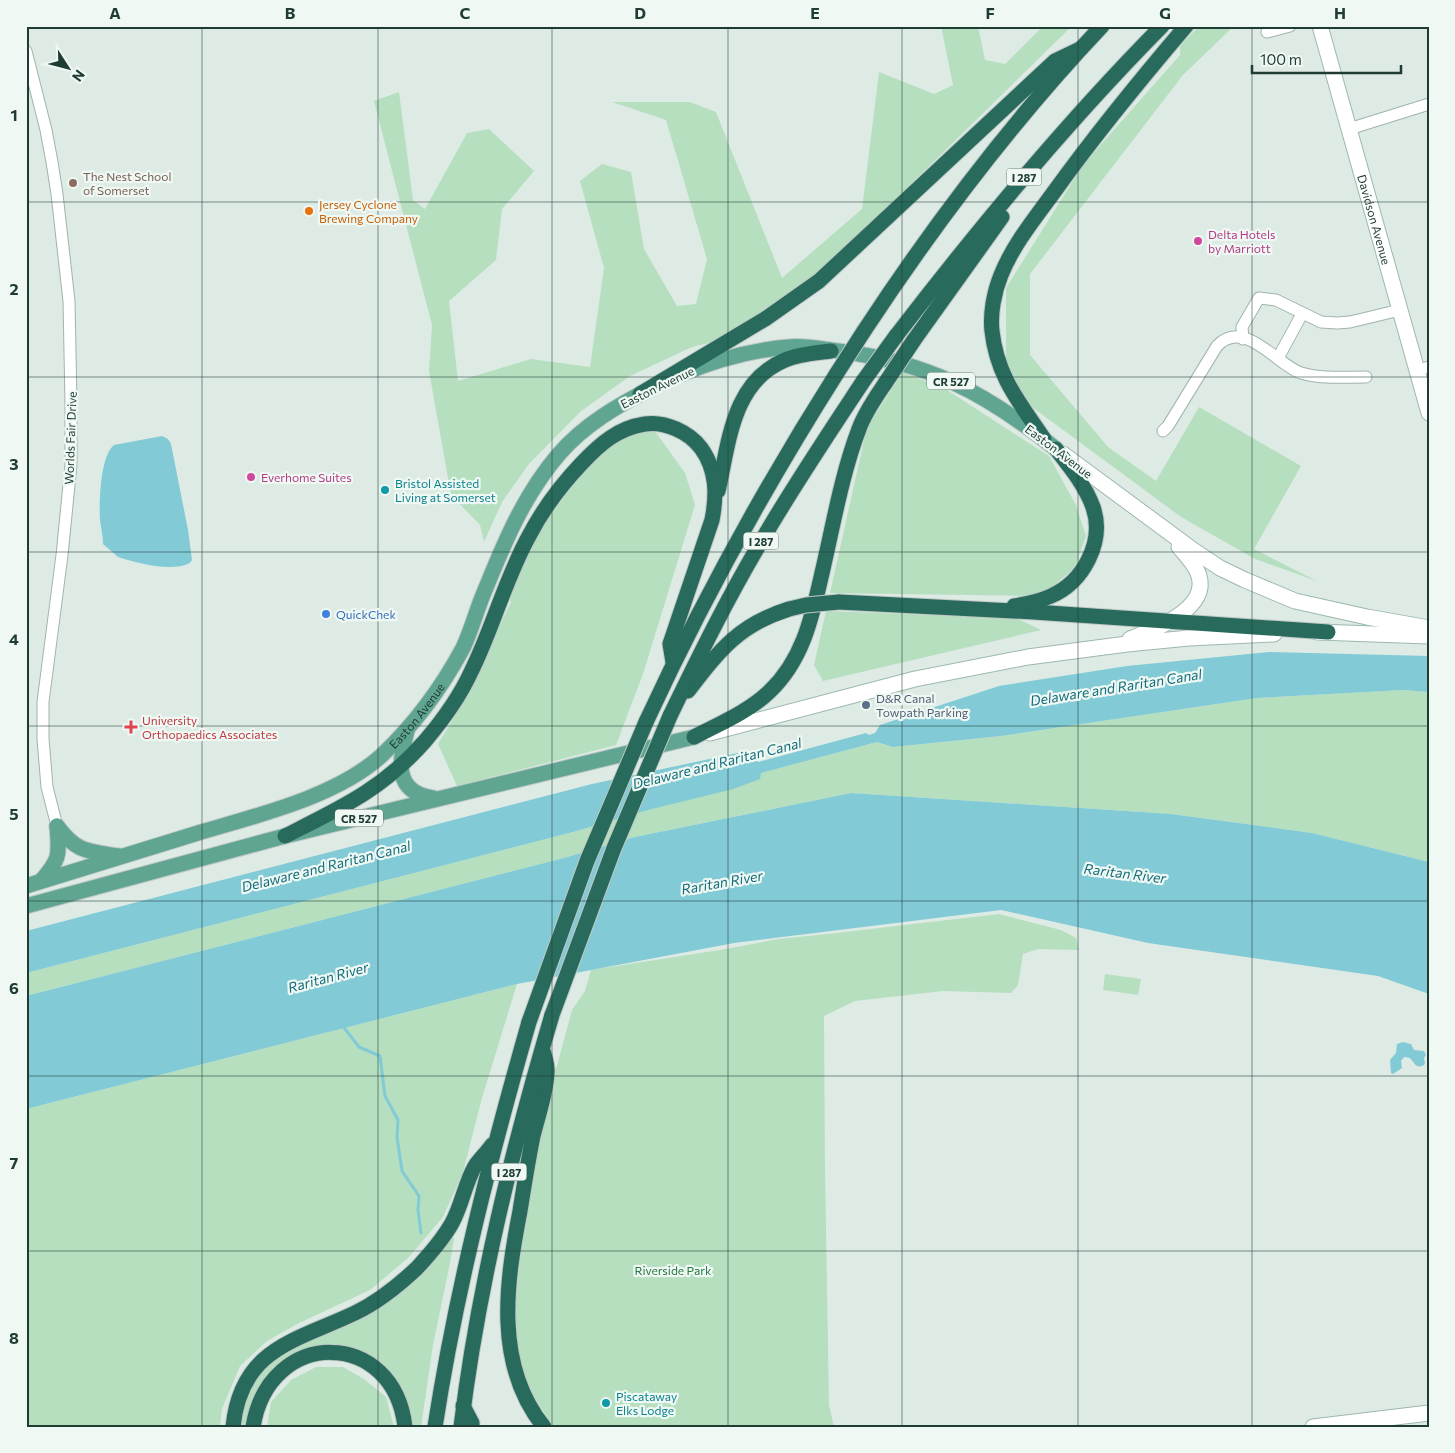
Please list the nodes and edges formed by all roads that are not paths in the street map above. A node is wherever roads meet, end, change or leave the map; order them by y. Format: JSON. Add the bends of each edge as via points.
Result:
{"nodes":[{"id":1,"x":1102,"y":26,"type":"edge"},
{"id":2,"x":1162,"y":26,"type":"edge"},
{"id":3,"x":1186,"y":26,"type":"edge"},
{"id":4,"x":1290,"y":26,"type":"edge"},
{"id":5,"x":1320,"y":26,"type":"edge"},
{"id":6,"x":1267,"y":32,"type":"dead end"},
{"id":7,"x":1080,"y":49,"type":"junction"},
{"id":8,"x":26,"y":51,"type":"edge"},
{"id":9,"x":1429,"y":104,"type":"edge"},
{"id":10,"x":1067,"y":128,"type":"junction"},
{"id":11,"x":1349,"y":129,"type":"junction"},
{"id":12,"x":1400,"y":310,"type":"junction"},
{"id":13,"x":1302,"y":314,"type":"junction"},
{"id":14,"x":1243,"y":338,"type":"junction"},
{"id":15,"x":830,"y":351,"type":"junction"},
{"id":16,"x":1278,"y":358,"type":"junction"},
{"id":17,"x":1423,"y":368,"type":"edge"},
{"id":18,"x":1366,"y":377,"type":"dead end"},
{"id":19,"x":640,"y":394,"type":"junction"},
{"id":20,"x":1429,"y":413,"type":"edge"},
{"id":21,"x":1163,"y":431,"type":"dead end"},
{"id":22,"x":1044,"y":439,"type":"junction"},
{"id":23,"x":1056,"y":449,"type":"junction"},
{"id":24,"x":715,"y":504,"type":"junction"},
{"id":25,"x":1164,"y":530,"type":"junction"},
{"id":26,"x":998,"y":610,"type":"junction"},
{"id":27,"x":1169,"y":621,"type":"junction"},
{"id":28,"x":1429,"y":628,"type":"edge"},
{"id":29,"x":1328,"y":632,"type":"junction"},
{"id":30,"x":1429,"y":636,"type":"edge"},
{"id":31,"x":1110,"y":646,"type":"junction"},
{"id":32,"x":673,"y":662,"type":"junction"},
{"id":33,"x":672,"y":713,"type":"junction"},
{"id":34,"x":407,"y":730,"type":"junction"},
{"id":35,"x":694,"y":738,"type":"junction"},
{"id":36,"x":400,"y":767,"type":"junction"},
{"id":37,"x":436,"y":799,"type":"junction"},
{"id":38,"x":57,"y":826,"type":"junction"},
{"id":39,"x":285,"y":836,"type":"junction"},
{"id":40,"x":123,"y":856,"type":"junction"},
{"id":41,"x":41,"y":881,"type":"junction"},
{"id":42,"x":26,"y":886,"type":"edge"},
{"id":43,"x":26,"y":906,"type":"edge"},
{"id":44,"x":542,"y":1047,"type":"junction"},
{"id":45,"x":495,"y":1142,"type":"junction"},
{"id":46,"x":463,"y":1406,"type":"junction"},
{"id":47,"x":1429,"y":1413,"type":"edge"},
{"id":48,"x":233,"y":1427,"type":"edge"},
{"id":49,"x":253,"y":1427,"type":"edge"},
{"id":50,"x":405,"y":1427,"type":"edge"},
{"id":51,"x":435,"y":1427,"type":"edge"},
{"id":52,"x":461,"y":1427,"type":"edge"},
{"id":53,"x":472,"y":1427,"type":"edge"},
{"id":54,"x":544,"y":1427,"type":"edge"},
{"id":55,"x":1314,"y":1427,"type":"edge"}],
"edges":[{"from":1,"to":7,"type":"highway","number":"I 287"},
{"from":2,"to":10,"type":"highway","number":"I 287"},
{"from":3,"to":22,"type":"highway","via":[[1071,168],[1034,219],[1000,276],[992,313],[996,352],[1010,391]]},
{"from":4,"to":6,"type":"street"},
{"from":5,"to":11,"type":"main road","name":"Davidson Avenue"},
{"from":7,"to":19,"type":"highway","via":[[1055,61],[819,281],[765,319]]},
{"from":7,"to":32,"type":"highway","number":"I 287","bridge":true,"via":[[964,189],[864,331],[802,428]]},
{"from":8,"to":38,"type":"street","name":"Worlds Fair Drive","via":[[53,169],[69,301],[71,465],[43,702],[47,787]]},
{"from":9,"to":11,"type":"street"},
{"from":10,"to":33,"type":"highway","number":"I 287","bridge":true,"via":[[970,241],[864,380],[761,540],[694,663]]},
{"from":10,"to":35,"type":"highway","bridge":true,"via":[[914,340],[858,429],[811,621],[798,654],[779,681],[756,703]]},
{"from":11,"to":12,"type":"main road","name":"Davidson Avenue"},
{"from":12,"to":13,"type":"street","via":[[1337,323],[1321,322]]},
{"from":12,"to":17,"type":"main road","name":"Davidson Avenue"},
{"from":13,"to":14,"type":"street","via":[[1276,300],[1259,298],[1242,327]]},
{"from":13,"to":16,"type":"street"},
{"from":14,"to":16,"type":"street"},
{"from":14,"to":21,"type":"street","via":[[1227,339],[1217,346]]},
{"from":15,"to":19,"type":"main road","name":"Easton Avenue","number":"CR 527","via":[[790,346],[735,356],[676,376]]},
{"from":15,"to":22,"type":"main road","name":"Easton Avenue","number":"CR 527","via":[[880,358],[928,371],[987,400]]},
{"from":15,"to":24,"type":"highway","via":[[785,360],[756,381],[741,402],[732,424]]},
{"from":16,"to":18,"type":"street","via":[[1302,373]]},
{"from":17,"to":20,"type":"main road","name":"Davidson Avenue"},
{"from":19,"to":34,"type":"main road","name":"Easton Avenue","number":"CR 527","via":[[582,431],[538,481],[508,535],[463,647]]},
{"from":22,"to":23,"type":"main road","name":"Easton Avenue","number":"CR 527"},
{"from":23,"to":25,"type":"main road","name":"Easton Avenue","number":"CR 527"},
{"from":23,"to":26,"type":"highway","via":[[1080,480],[1094,509],[1096,538],[1092,552],[1078,576],[1067,587],[1042,599]]},
{"from":24,"to":32,"type":"highway","via":[[670,644]]},
{"from":24,"to":36,"type":"highway","via":[[712,468],[696,442],[683,432],[650,423],[619,432],[606,441],[576,469],[547,505],[525,544],[471,673],[440,722]]},
{"from":25,"to":27,"type":"main road","via":[[1200,577],[1193,603]]},
{"from":25,"to":28,"type":"main road","name":"Easton Avenue","number":"CR 527","via":[[1220,568],[1295,601]]},
{"from":26,"to":27,"type":"highway"},
{"from":26,"to":33,"type":"highway","bridge":true,"via":[[840,602],[789,609],[757,622],[732,638]]},
{"from":27,"to":29,"type":"highway"},
{"from":27,"to":31,"type":"main road"},
{"from":29,"to":30,"type":"main road","number":"CR 527"},
{"from":29,"to":31,"type":"main road","number":"CR 527"},
{"from":31,"to":35,"type":"main road","number":"CR 527","via":[[916,678]]},
{"from":32,"to":45,"type":"highway","number":"I 287","bridge":true,"via":[[587,861],[529,1022]]},
{"from":33,"to":44,"type":"highway","number":"I 287","bridge":true,"via":[[614,848]]},
{"from":34,"to":36,"type":"main road"},
{"from":34,"to":40,"type":"main road","name":"Easton Avenue","number":"CR 527","via":[[380,757],[349,780],[319,794]]},
{"from":35,"to":37,"type":"main road","number":"CR 527"},
{"from":36,"to":37,"type":"main road","via":[[404,780],[413,791]]},
{"from":36,"to":39,"type":"highway","via":[[354,801]]},
{"from":37,"to":39,"type":"main road","number":"CR 527"},
{"from":38,"to":40,"type":"main road","via":[[79,848]]},
{"from":38,"to":41,"type":"main road","via":[[55,865]]},
{"from":39,"to":43,"type":"main road","number":"CR 527"},
{"from":40,"to":41,"type":"main road","name":"Easton Avenue","number":"CR 527"},
{"from":41,"to":42,"type":"main road","name":"Easton Avenue","number":"CR 527"},
{"from":44,"to":46,"type":"highway","number":"I 287","via":[[496,1224]]},
{"from":44,"to":54,"type":"highway","via":[[548,1072],[511,1258],[507,1308],[515,1373],[527,1401]]},
{"from":45,"to":48,"type":"highway","via":[[475,1166],[453,1221],[417,1268],[373,1303],[286,1342],[265,1357],[243,1388]]},
{"from":45,"to":51,"type":"highway","number":"I 287","via":[[453,1327]]},
{"from":46,"to":52,"type":"highway","number":"I 287"},
{"from":46,"to":53,"type":"highway"},
{"from":47,"to":55,"type":"main road"},
{"from":49,"to":50,"type":"highway","via":[[260,1399],[275,1376],[297,1360],[327,1352],[355,1357],[379,1372],[393,1387],[401,1404]]}]}
